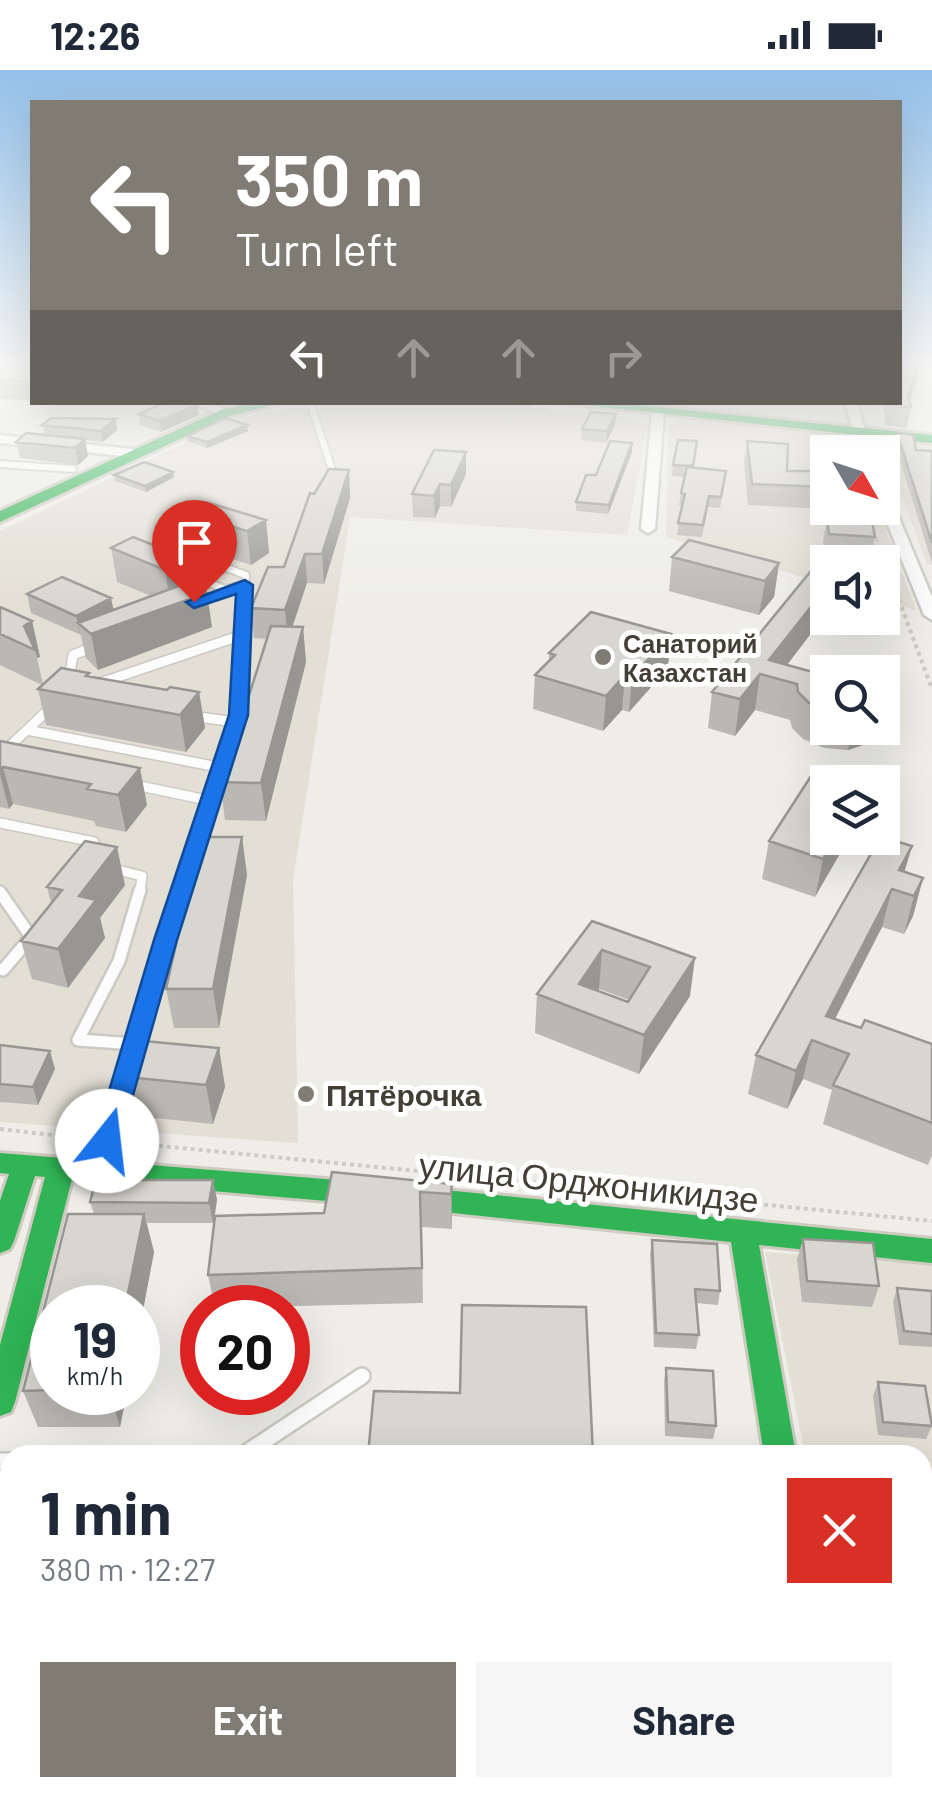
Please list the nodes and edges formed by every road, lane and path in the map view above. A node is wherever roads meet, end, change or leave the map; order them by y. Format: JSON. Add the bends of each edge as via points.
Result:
{"nodes":[{"id":1,"x":76,"y":448,"type":"edge"},
{"id":2,"x":147,"y":448,"type":"edge"},
{"id":3,"x":325,"y":448,"type":"edge"},
{"id":4,"x":655,"y":448,"type":"edge"},
{"id":5,"x":132,"y":454,"type":"junction"},
{"id":6,"x":0,"y":464,"type":"edge"},
{"id":7,"x":73,"y":469,"type":"dead end"},
{"id":8,"x":332,"y":470,"type":"edge"},
{"id":9,"x":0,"y":518,"type":"edge"},
{"id":10,"x":871,"y":525,"type":"edge"},
{"id":11,"x":896,"y":525,"type":"edge"},
{"id":12,"x":648,"y":529,"type":"dead end"},
{"id":13,"x":915,"y":569,"type":"junction"},
{"id":14,"x":932,"y":571,"type":"edge"},
{"id":15,"x":245,"y":585,"type":"junction"},
{"id":16,"x":225,"y":589,"type":"junction"},
{"id":17,"x":208,"y":596,"type":"edge"},
{"id":18,"x":932,"y":615,"type":"edge"},
{"id":19,"x":242,"y":635,"type":"junction"},
{"id":20,"x":107,"y":641,"type":"edge"},
{"id":21,"x":84,"y":688,"type":"edge"},
{"id":22,"x":932,"y":689,"type":"edge"},
{"id":23,"x":67,"y":694,"type":"edge"},
{"id":24,"x":56,"y":702,"type":"edge"},
{"id":25,"x":182,"y":714,"type":"edge"},
{"id":26,"x":236,"y":722,"type":"junction"},
{"id":27,"x":26,"y":730,"type":"junction"},
{"id":28,"x":0,"y":757,"type":"edge"},
{"id":29,"x":19,"y":762,"type":"edge"},
{"id":30,"x":223,"y":768,"type":"junction"},
{"id":31,"x":132,"y":784,"type":"edge"},
{"id":32,"x":212,"y":802,"type":"junction"},
{"id":33,"x":0,"y":823,"type":"edge"},
{"id":34,"x":0,"y":892,"type":"edge"},
{"id":35,"x":4,"y":970,"type":"dead end"},
{"id":36,"x":135,"y":1044,"type":"junction"},
{"id":37,"x":0,"y":1129,"type":"edge"},
{"id":38,"x":107,"y":1141,"type":"junction"},
{"id":39,"x":0,"y":1162,"type":"edge"},
{"id":40,"x":26,"y":1165,"type":"junction"},
{"id":41,"x":61,"y":1169,"type":"junction"},
{"id":42,"x":932,"y":1221,"type":"edge"},
{"id":43,"x":743,"y":1232,"type":"junction"},
{"id":44,"x":0,"y":1242,"type":"edge"},
{"id":45,"x":932,"y":1251,"type":"edge"},
{"id":46,"x":362,"y":1376,"type":"dead end"},
{"id":47,"x":0,"y":1402,"type":"edge"},
{"id":48,"x":258,"y":1445,"type":"edge"},
{"id":49,"x":778,"y":1445,"type":"edge"}],
"edges":[{"from":1,"to":5,"type":"street"},
{"from":2,"to":5,"type":"street"},
{"from":3,"to":8,"type":"lane"},
{"from":4,"to":12,"type":"street"},
{"from":5,"to":9,"type":"street"},
{"from":6,"to":7,"type":"lane"},
{"from":10,"to":22,"type":"path"},
{"from":11,"to":13,"type":"street"},
{"from":13,"to":14,"type":"street"},
{"from":13,"to":18,"type":"street"},
{"from":15,"to":16,"type":"lane"},
{"from":15,"to":16,"type":"lane","via":[[246,575],[194,559],[174,570]]},
{"from":15,"to":19,"type":"lane"},
{"from":16,"to":17,"type":"lane"},
{"from":19,"to":21,"type":"lane"},
{"from":19,"to":26,"type":"lane"},
{"from":20,"to":23,"type":"lane","via":[[73,656]]},
{"from":24,"to":27,"type":"lane"},
{"from":25,"to":26,"type":"lane"},
{"from":26,"to":30,"type":"lane"},
{"from":27,"to":28,"type":"lane"},
{"from":27,"to":30,"type":"lane"},
{"from":28,"to":29,"type":"lane"},
{"from":30,"to":32,"type":"lane"},
{"from":31,"to":32,"type":"lane"},
{"from":32,"to":36,"type":"lane"},
{"from":33,"to":36,"type":"lane","via":[[94,842],[79,860],[142,876],[132,932],[78,1040]]},
{"from":34,"to":35,"type":"lane","via":[[31,936]]},
{"from":36,"to":38,"type":"lane"},
{"from":37,"to":38,"type":"path"},
{"from":38,"to":42,"type":"path"},
{"from":39,"to":40,"type":"street","name":"улица Орджоникидзе"},
{"from":40,"to":41,"type":"street","name":"улица Орджоникидзе"},
{"from":40,"to":44,"type":"street"},
{"from":41,"to":43,"type":"street","name":"улица Орджоникидзе"},
{"from":41,"to":47,"type":"street"},
{"from":43,"to":45,"type":"street","name":"улица Орджоникидзе"},
{"from":43,"to":49,"type":"street"},
{"from":46,"to":48,"type":"lane"}]}
